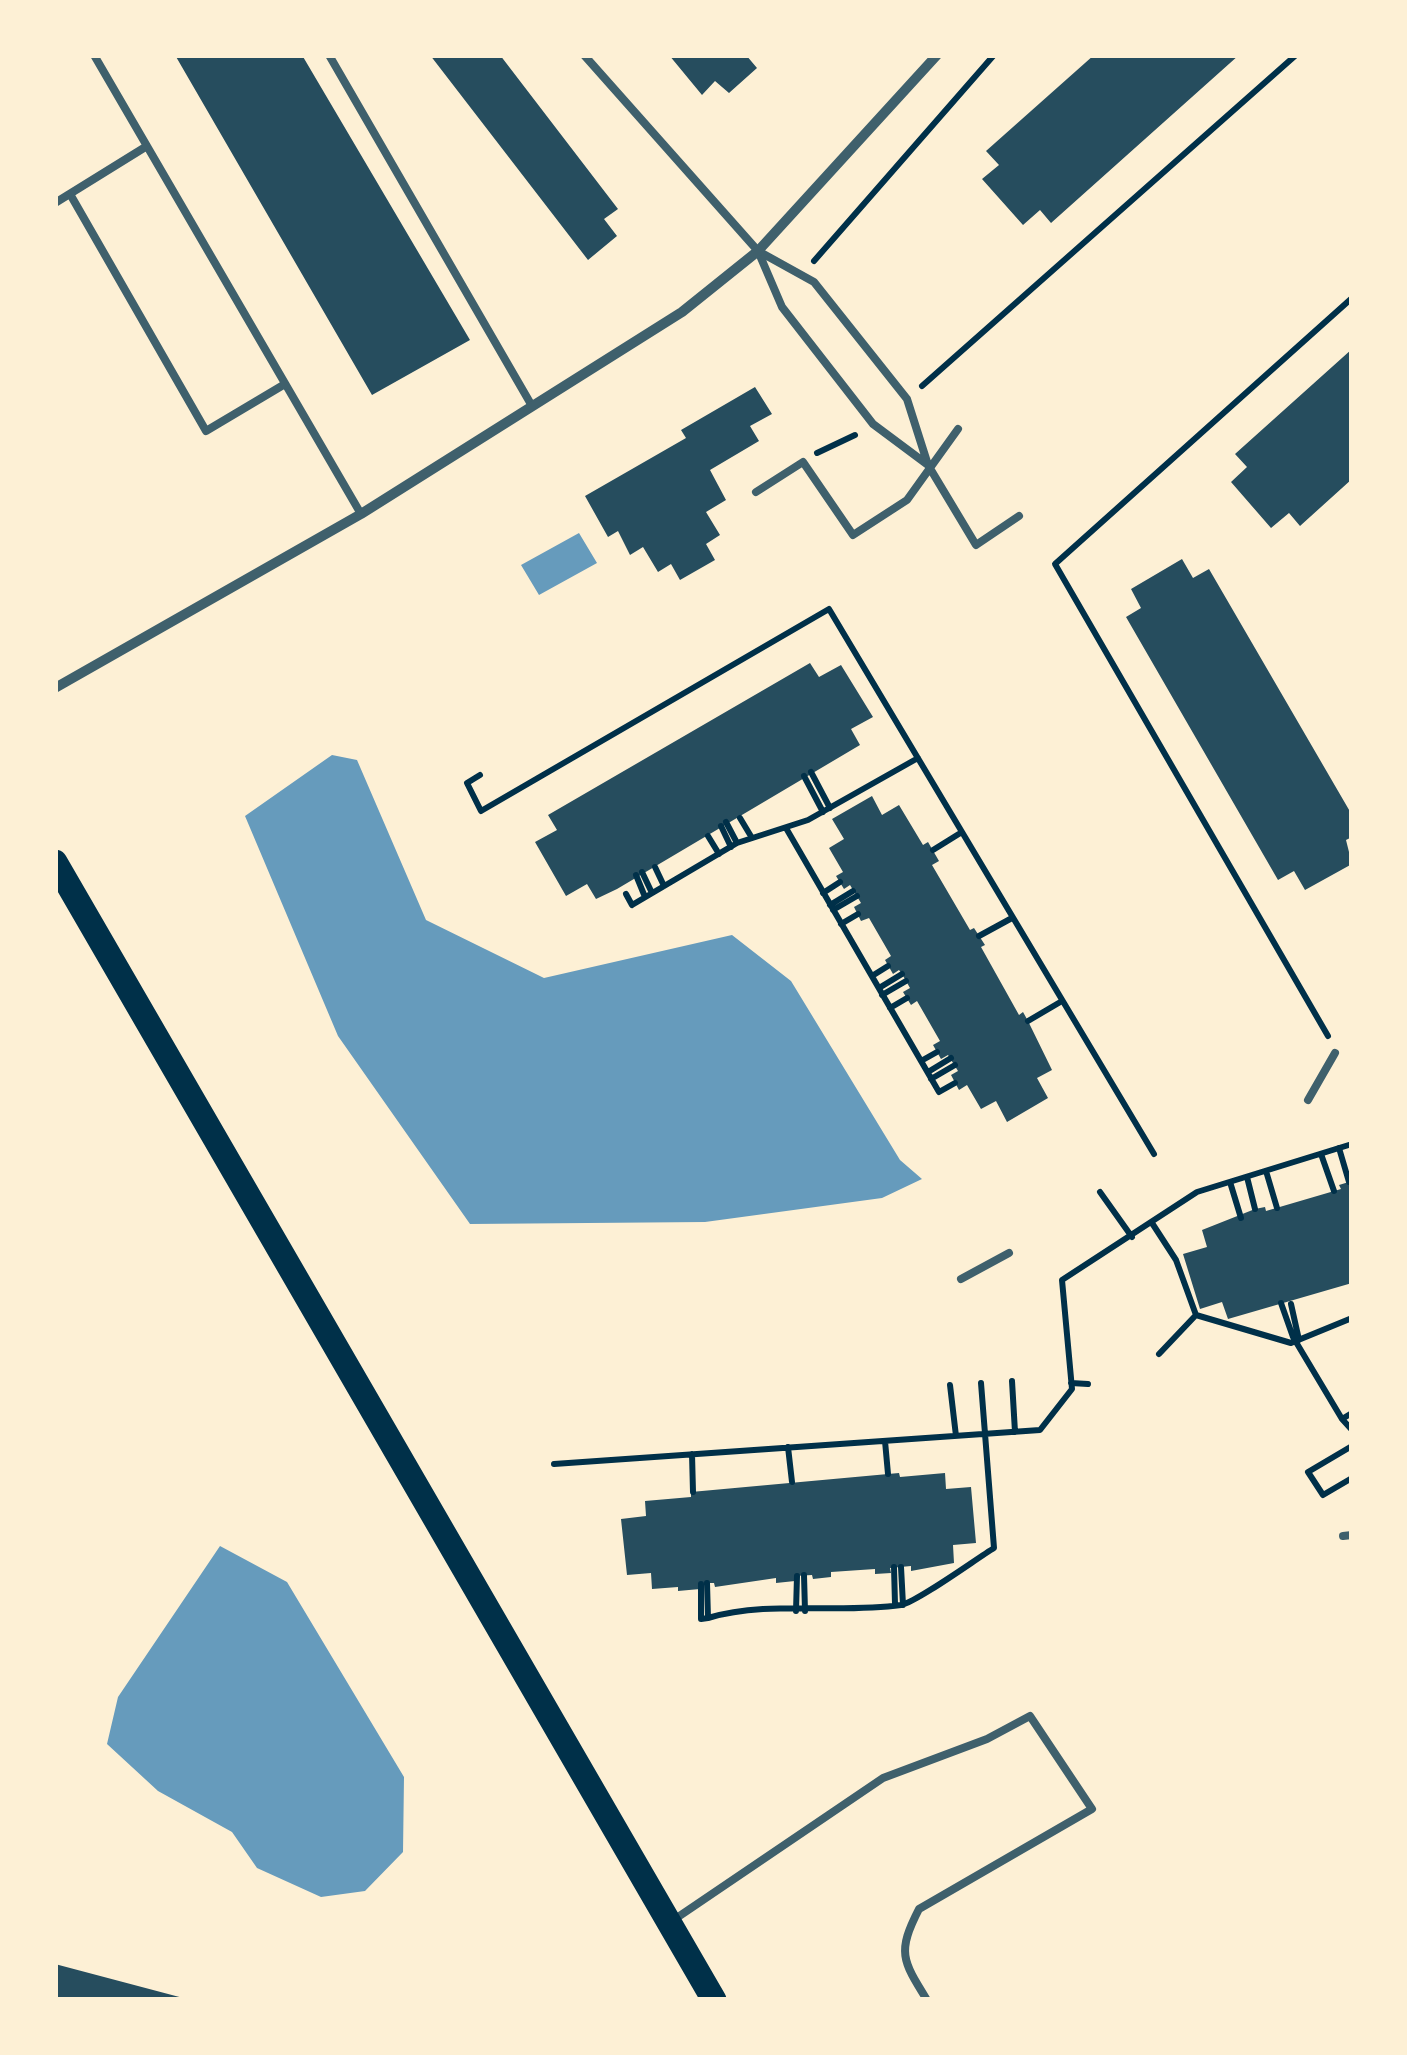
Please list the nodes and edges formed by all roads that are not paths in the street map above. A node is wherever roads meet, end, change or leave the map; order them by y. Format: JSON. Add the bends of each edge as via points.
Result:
{"nodes":[{"id":1,"x":94,"y":55,"type":"edge"},
{"id":2,"x":328,"y":55,"type":"edge"},
{"id":3,"x":584,"y":55,"type":"edge"},
{"id":4,"x":937,"y":55,"type":"edge"},
{"id":5,"x":147,"y":146,"type":"junction"},
{"id":6,"x":70,"y":194,"type":"junction"},
{"id":7,"x":55,"y":203,"type":"edge"},
{"id":8,"x":758,"y":252,"type":"junction"},
{"id":9,"x":285,"y":384,"type":"junction"},
{"id":10,"x":532,"y":406,"type":"junction"},
{"id":11,"x":958,"y":430,"type":"dead end"},
{"id":12,"x":928,"y":466,"type":"junction"},
{"id":13,"x":756,"y":492,"type":"dead end"},
{"id":14,"x":361,"y":514,"type":"junction"},
{"id":15,"x":1019,"y":516,"type":"dead end"},
{"id":16,"x":55,"y":688,"type":"edge"},
{"id":17,"x":55,"y":862,"type":"edge"},
{"id":18,"x":1336,"y":1054,"type":"road end"},
{"id":19,"x":1308,"y":1100,"type":"dead end"},
{"id":20,"x":1009,"y":1254,"type":"dead end"},
{"id":21,"x":961,"y":1279,"type":"dead end"},
{"id":22,"x":669,"y":1924,"type":"junction"},
{"id":23,"x":714,"y":2000,"type":"edge"},
{"id":24,"x":928,"y":2000,"type":"edge"}],
"edges":[{"from":1,"to":5,"type":"lane"},
{"from":2,"to":10,"type":"lane"},
{"from":3,"to":8,"type":"lane"},
{"from":4,"to":8,"type":"street"},
{"from":5,"to":6,"type":"lane"},
{"from":5,"to":9,"type":"lane"},
{"from":6,"to":7,"type":"lane"},
{"from":6,"to":9,"type":"lane","via":[[206,432]]},
{"from":8,"to":10,"type":"street","via":[[682,312]]},
{"from":8,"to":12,"type":"lane","via":[[782,307],[873,424]]},
{"from":8,"to":12,"type":"lane","via":[[814,282],[907,400]]},
{"from":9,"to":14,"type":"lane"},
{"from":10,"to":14,"type":"street"},
{"from":11,"to":12,"type":"lane"},
{"from":12,"to":13,"type":"lane","via":[[907,500],[853,535],[803,462]]},
{"from":12,"to":15,"type":"lane","via":[[976,545]]},
{"from":14,"to":16,"type":"street"},
{"from":17,"to":22,"type":"main road"},
{"from":18,"to":19,"type":"lane"},
{"from":20,"to":21,"type":"lane"},
{"from":22,"to":23,"type":"main road"},
{"from":22,"to":24,"type":"lane","via":[[883,1778],[1030,1716],[1092,1809],[919,1909],[904,1938],[904,1964]]}]}
